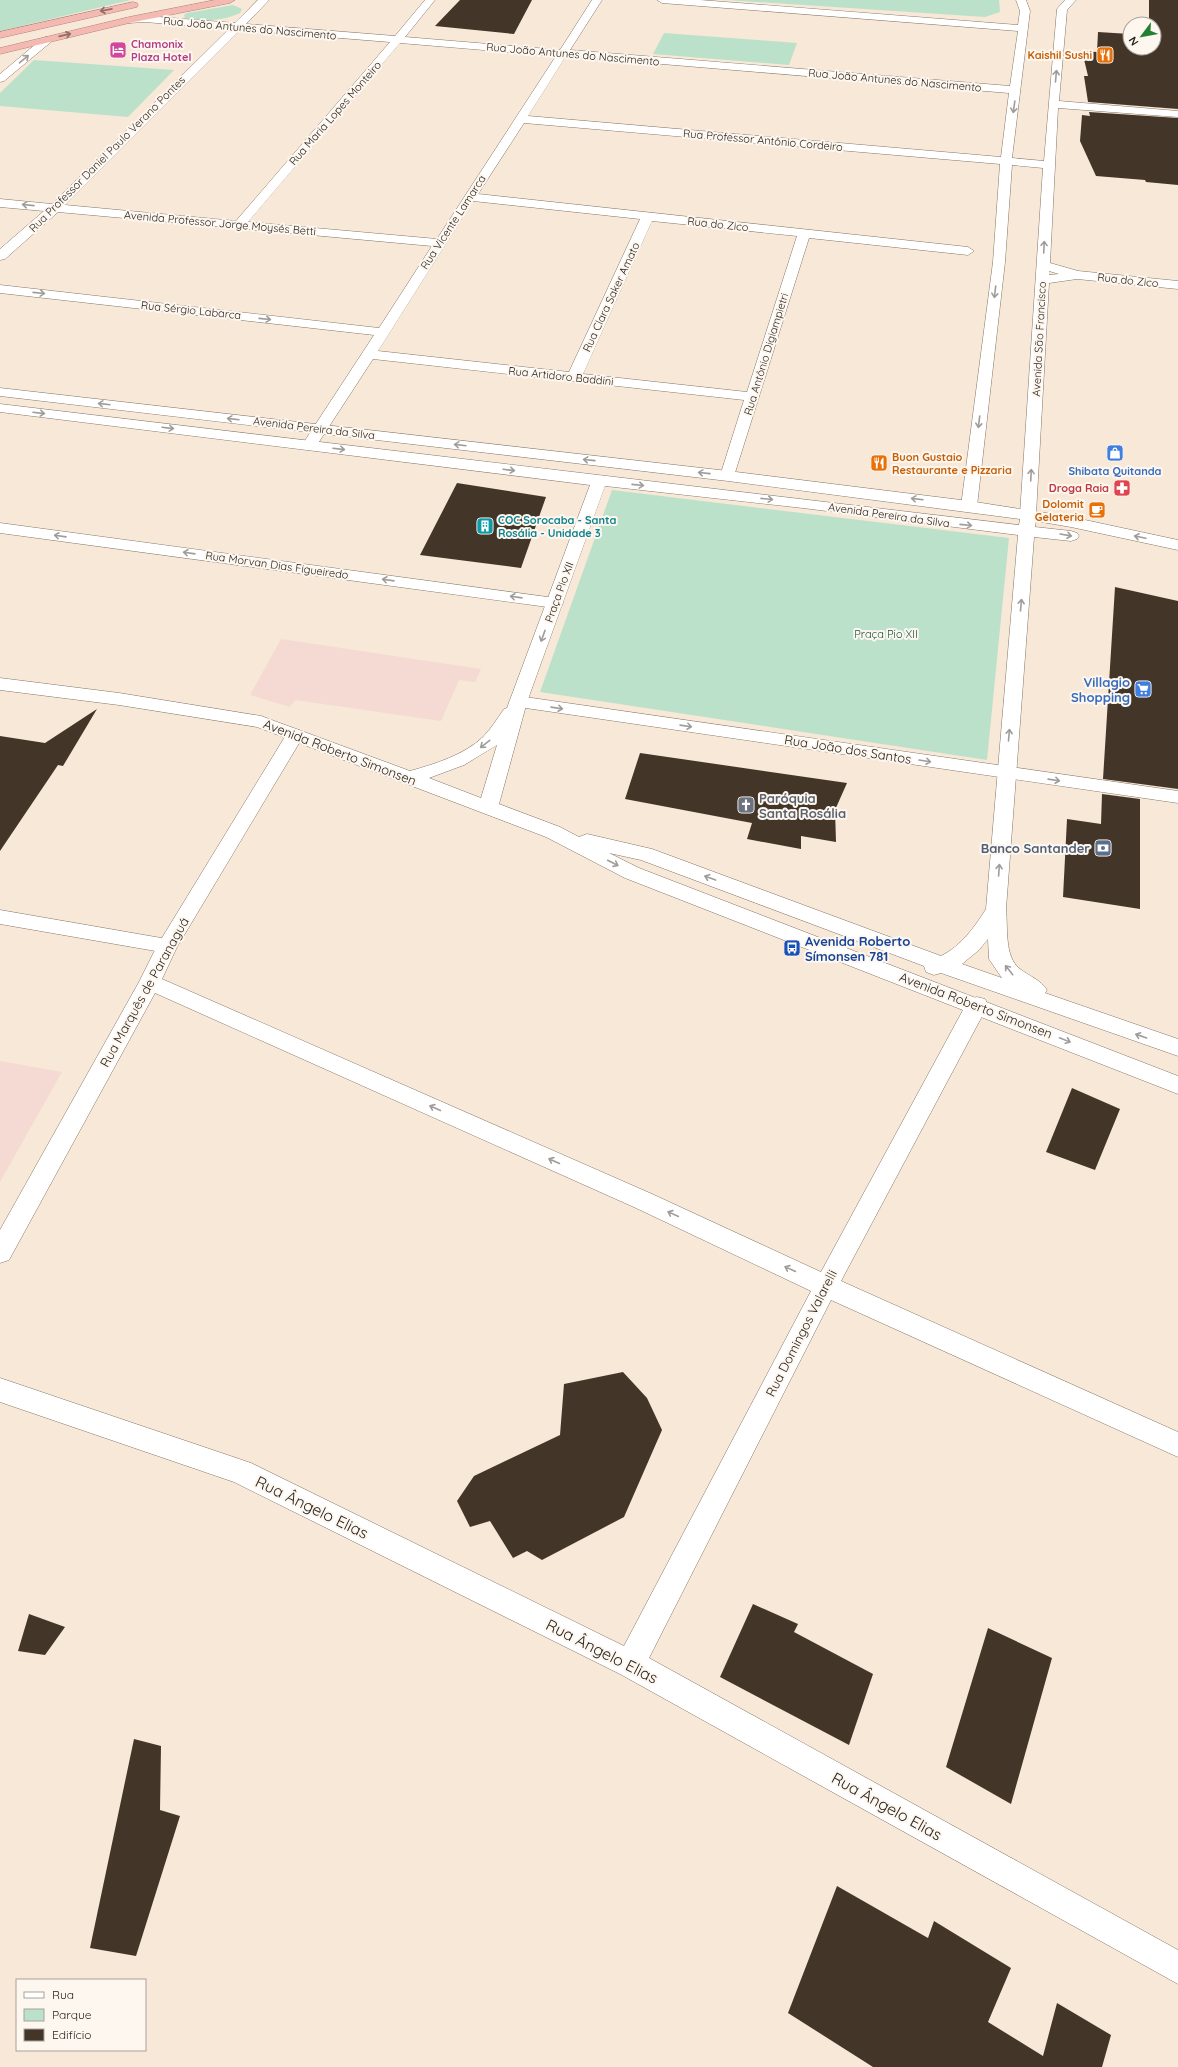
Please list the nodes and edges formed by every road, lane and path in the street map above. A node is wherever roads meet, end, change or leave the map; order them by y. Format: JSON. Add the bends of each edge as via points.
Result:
{"nodes":[{"id":1,"x":230,"y":0,"type":"edge"},
{"id":2,"x":264,"y":0,"type":"edge"},
{"id":3,"x":430,"y":0,"type":"edge"},
{"id":4,"x":597,"y":0,"type":"edge"},
{"id":5,"x":662,"y":0,"type":"edge"},
{"id":6,"x":1021,"y":0,"type":"edge"},
{"id":7,"x":1071,"y":0,"type":"edge"},
{"id":8,"x":144,"y":3,"type":"dead end"},
{"id":9,"x":129,"y":20,"type":"junction"},
{"id":10,"x":236,"y":27,"type":"junction"},
{"id":11,"x":1022,"y":28,"type":"junction"},
{"id":12,"x":0,"y":35,"type":"edge"},
{"id":13,"x":47,"y":40,"type":"junction"},
{"id":14,"x":398,"y":40,"type":"junction"},
{"id":15,"x":0,"y":51,"type":"edge"},
{"id":16,"x":561,"y":53,"type":"junction"},
{"id":17,"x":0,"y":79,"type":"edge"},
{"id":18,"x":1016,"y":90,"type":"junction"},
{"id":19,"x":1053,"y":104,"type":"junction"},
{"id":20,"x":1178,"y":114,"type":"edge"},
{"id":21,"x":520,"y":119,"type":"junction"},
{"id":22,"x":1006,"y":161,"type":"junction"},
{"id":23,"x":1049,"y":165,"type":"junction"},
{"id":24,"x":469,"y":196,"type":"junction"},
{"id":25,"x":0,"y":202,"type":"edge"},
{"id":26,"x":55,"y":208,"type":"junction"},
{"id":27,"x":648,"y":216,"type":"junction"},
{"id":28,"x":239,"y":225,"type":"junction"},
{"id":29,"x":804,"y":233,"type":"junction"},
{"id":30,"x":440,"y":243,"type":"junction"},
{"id":31,"x":1001,"y":248,"type":"junction"},
{"id":32,"x":980,"y":253,"type":"junction"},
{"id":33,"x":0,"y":256,"type":"edge"},
{"id":34,"x":999,"y":262,"type":"junction"},
{"id":35,"x":1043,"y":266,"type":"junction"},
{"id":36,"x":1077,"y":275,"type":"junction"},
{"id":37,"x":1042,"y":280,"type":"junction"},
{"id":38,"x":1178,"y":285,"type":"edge"},
{"id":39,"x":0,"y":289,"type":"edge"},
{"id":40,"x":382,"y":332,"type":"junction"},
{"id":41,"x":369,"y":354,"type":"junction"},
{"id":42,"x":574,"y":377,"type":"junction"},
{"id":43,"x":0,"y":392,"type":"edge"},
{"id":44,"x":753,"y":397,"type":"junction"},
{"id":45,"x":0,"y":408,"type":"edge"},
{"id":46,"x":320,"y":429,"type":"junction"},
{"id":47,"x":310,"y":445,"type":"junction"},
{"id":48,"x":628,"y":465,"type":"junction"},
{"id":49,"x":728,"y":476,"type":"junction"},
{"id":50,"x":599,"y":481,"type":"junction"},
{"id":51,"x":969,"y":506,"type":"junction"},
{"id":52,"x":1028,"y":514,"type":"junction"},
{"id":53,"x":0,"y":528,"type":"edge"},
{"id":54,"x":1027,"y":531,"type":"junction"},
{"id":55,"x":1178,"y":545,"type":"edge"},
{"id":56,"x":1178,"y":558,"type":"edge"},
{"id":57,"x":555,"y":603,"type":"junction"},
{"id":58,"x":0,"y":684,"type":"edge"},
{"id":59,"x":518,"y":702,"type":"junction"},
{"id":60,"x":295,"y":735,"type":"junction"},
{"id":61,"x":1006,"y":774,"type":"junction"},
{"id":62,"x":407,"y":778,"type":"junction"},
{"id":63,"x":1178,"y":797,"type":"edge"},
{"id":64,"x":488,"y":808,"type":"junction"},
{"id":65,"x":553,"y":832,"type":"junction"},
{"id":66,"x":655,"y":881,"type":"junction"},
{"id":67,"x":996,"y":908,"type":"junction"},
{"id":68,"x":0,"y":917,"type":"edge"},
{"id":69,"x":167,"y":946,"type":"junction"},
{"id":70,"x":943,"y":965,"type":"junction"},
{"id":71,"x":150,"y":982,"type":"junction"},
{"id":72,"x":977,"y":1005,"type":"junction"},
{"id":73,"x":1090,"y":1018,"type":"junction"},
{"id":74,"x":1178,"y":1048,"type":"edge"},
{"id":75,"x":1178,"y":1085,"type":"edge"},
{"id":76,"x":0,"y":1253,"type":"edge"},
{"id":77,"x":826,"y":1286,"type":"junction"},
{"id":78,"x":0,"y":1390,"type":"edge"},
{"id":79,"x":1178,"y":1445,"type":"edge"},
{"id":80,"x":630,"y":1664,"type":"junction"},
{"id":81,"x":1178,"y":1968,"type":"edge"}],
"edges":[{"from":1,"to":9,"type":"highway"},
{"from":2,"to":10,"type":"street","name":"Rua Professor Daniel Paulo Verano Pontes"},
{"from":3,"to":14,"type":"street","name":"Rua Maria Lopes Monteiro"},
{"from":4,"to":16,"type":"street","name":"Rua Vicente Lamarca"},
{"from":5,"to":11,"type":"street"},
{"from":6,"to":11,"type":"street","via":[[1025,11]]},
{"from":19,"to":7,"type":"street","name":"Avenida São Francisco","one_way":true,"via":[[1062,9]]},
{"from":8,"to":12,"type":"highway","one_way":true},
{"from":9,"to":10,"type":"street","name":"Rua João Antunes do Nascimento","via":[[145,19]]},
{"from":13,"to":9,"type":"highway","one_way":true},
{"from":10,"to":14,"type":"street","name":"Rua João Antunes do Nascimento"},
{"from":10,"to":26,"type":"street","name":"Rua Professor Daniel Paulo Verano Pontes"},
{"from":11,"to":18,"type":"street"},
{"from":13,"to":15,"type":"highway"},
{"from":17,"to":13,"type":"street","one_way":true},
{"from":14,"to":16,"type":"street","name":"Rua João Antunes do Nascimento"},
{"from":14,"to":28,"type":"street","name":"Rua Maria Lopes Monteiro"},
{"from":16,"to":18,"type":"street","name":"Rua João Antunes do Nascimento"},
{"from":16,"to":21,"type":"street","name":"Rua Vicente Lamarca"},
{"from":18,"to":22,"type":"street","one_way":true},
{"from":19,"to":20,"type":"street"},
{"from":19,"to":23,"type":"street","name":"Avenida São Francisco"},
{"from":21,"to":22,"type":"street","name":"Rua Professor Antônio Cordeiro"},
{"from":21,"to":24,"type":"street","name":"Rua Vicente Lamarca"},
{"from":22,"to":23,"type":"street"},
{"from":22,"to":31,"type":"street"},
{"from":35,"to":23,"type":"street","name":"Avenida São Francisco","one_way":true},
{"from":24,"to":27,"type":"street","name":"Rua do Zico"},
{"from":24,"to":30,"type":"street","name":"Rua Vicente Lamarca"},
{"from":26,"to":25,"type":"street","name":"Avenida Professor Jorge Moysés Betti","one_way":true},
{"from":26,"to":28,"type":"street","name":"Avenida Professor Jorge Moysés Betti"},
{"from":26,"to":33,"type":"street","name":"Rua Professor Daniel Paulo Verano Pontes"},
{"from":27,"to":29,"type":"street","name":"Rua do Zico"},
{"from":27,"to":42,"type":"street","name":"Rua Clara Saker Amato"},
{"from":28,"to":30,"type":"street","name":"Avenida Professor Jorge Moysés Betti"},
{"from":29,"to":32,"type":"street","name":"Rua do Zico"},
{"from":29,"to":44,"type":"street","name":"Rua Antônio Digiampietri"},
{"from":30,"to":40,"type":"street","name":"Rua Vicente Lamarca"},
{"from":31,"to":32,"type":"street","name":"Rua do Zico"},
{"from":31,"to":34,"type":"street"},
{"from":32,"to":34,"type":"street","name":"Rua do Zico"},
{"from":34,"to":51,"type":"street","one_way":true},
{"from":35,"to":36,"type":"street","name":"Rua do Zico"},
{"from":35,"to":37,"type":"street","name":"Avenida São Francisco"},
{"from":36,"to":37,"type":"street","name":"Rua do Zico"},
{"from":36,"to":38,"type":"street","name":"Rua do Zico"},
{"from":52,"to":37,"type":"street","name":"Avenida São Francisco","one_way":true},
{"from":39,"to":40,"type":"street","name":"Rua Sérgio Labarca","one_way":true},
{"from":40,"to":41,"type":"street","name":"Rua Vicente Lamarca"},
{"from":41,"to":42,"type":"street","name":"Rua Artidoro Baddini"},
{"from":41,"to":46,"type":"street","name":"Rua Vicente Lamarca"},
{"from":42,"to":44,"type":"street","name":"Rua Artidoro Baddini"},
{"from":46,"to":43,"type":"street","name":"Avenida Pereira da Silva","one_way":true},
{"from":44,"to":49,"type":"street","name":"Rua Antônio Digiampietri"},
{"from":45,"to":47,"type":"street","name":"Avenida Pereira da Silva","one_way":true},
{"from":46,"to":47,"type":"street","name":"Rua Vicente Lamarca"},
{"from":48,"to":46,"type":"street","name":"Avenida Pereira da Silva","one_way":true},
{"from":47,"to":50,"type":"street","name":"Avenida Pereira da Silva","one_way":true},
{"from":49,"to":48,"type":"street","name":"Avenida Pereira da Silva","one_way":true},
{"from":48,"to":50,"type":"street"},
{"from":51,"to":49,"type":"street","name":"Avenida Pereira da Silva","one_way":true},
{"from":50,"to":54,"type":"street","name":"Avenida Pereira da Silva","one_way":true},
{"from":50,"to":57,"type":"street","name":"Praça Pio XII"},
{"from":51,"to":52,"type":"street","name":"Avenida Pereira da Silva"},
{"from":52,"to":54,"type":"street"},
{"from":55,"to":52,"type":"street","name":"Avenida Pereira da Silva","one_way":true},
{"from":57,"to":53,"type":"street","name":"Rua Morvan Dias Figueiredo","one_way":true},
{"from":54,"to":56,"type":"street","name":"Avenida Pereira da Silva","one_way":true,"via":[[1083,538]]},
{"from":61,"to":54,"type":"street","one_way":true},
{"from":57,"to":59,"type":"street","name":"Praça Pio XII","one_way":true},
{"from":58,"to":60,"type":"street","name":"Avenida Roberto Simonsen","via":[[119,699],[261,722]]},
{"from":59,"to":61,"type":"street","name":"Rua João dos Santos","one_way":true,"via":[[756,735]]},
{"from":59,"to":62,"type":"street","name":"Praça Pio XII","one_way":true,"via":[[486,744],[456,762]]},
{"from":59,"to":64,"type":"street","name":"Praça Pio XII"},
{"from":60,"to":62,"type":"street","name":"Avenida Roberto Simonsen"},
{"from":60,"to":69,"type":"street","name":"Rua Marquês de Paranaguá"},
{"from":61,"to":63,"type":"street","name":"Rua João dos Santos","one_way":true},
{"from":67,"to":61,"type":"street","one_way":true},
{"from":62,"to":64,"type":"street","name":"Avenida Roberto Simonsen"},
{"from":64,"to":65,"type":"street","name":"Avenida Roberto Simonsen"},
{"from":65,"to":66,"type":"street","name":"Avenida Roberto Simonsen","one_way":true,"via":[[632,873]]},
{"from":70,"to":65,"type":"street","name":"Avenida Roberto Simonsen","one_way":true,"via":[[645,854]]},
{"from":66,"to":70,"type":"street","via":[[735,900],[910,966],[922,968]]},
{"from":66,"to":72,"type":"street","name":"Avenida Roberto Simonsen"},
{"from":67,"to":70,"type":"street","via":[[979,938],[968,950]]},
{"from":73,"to":67,"type":"street","one_way":true,"via":[[1011,974],[1000,959]]},
{"from":68,"to":69,"type":"lane"},
{"from":69,"to":71,"type":"street","name":"Rua Marquês de Paranaguá"},
{"from":70,"to":73,"type":"street","name":"Avenida Roberto Simonsen"},
{"from":71,"to":76,"type":"street","name":"Rua Marquês de Paranaguá"},
{"from":77,"to":71,"type":"street","one_way":true,"via":[[644,1201]]},
{"from":72,"to":73,"type":"street","via":[[981,999],[994,996]]},
{"from":72,"to":75,"type":"street","name":"Avenida Roberto Simonsen","one_way":true},
{"from":72,"to":77,"type":"street","name":"Rua Domingos Valarelli"},
{"from":74,"to":73,"type":"street","name":"Avenida Roberto Simonsen","one_way":true},
{"from":77,"to":79,"type":"street"},
{"from":77,"to":80,"type":"street","name":"Rua Domingos Valarelli"},
{"from":78,"to":80,"type":"street","name":"Rua Ângelo Elias","via":[[241,1472]]},
{"from":80,"to":81,"type":"street","name":"Rua Ângelo Elias"}]}
